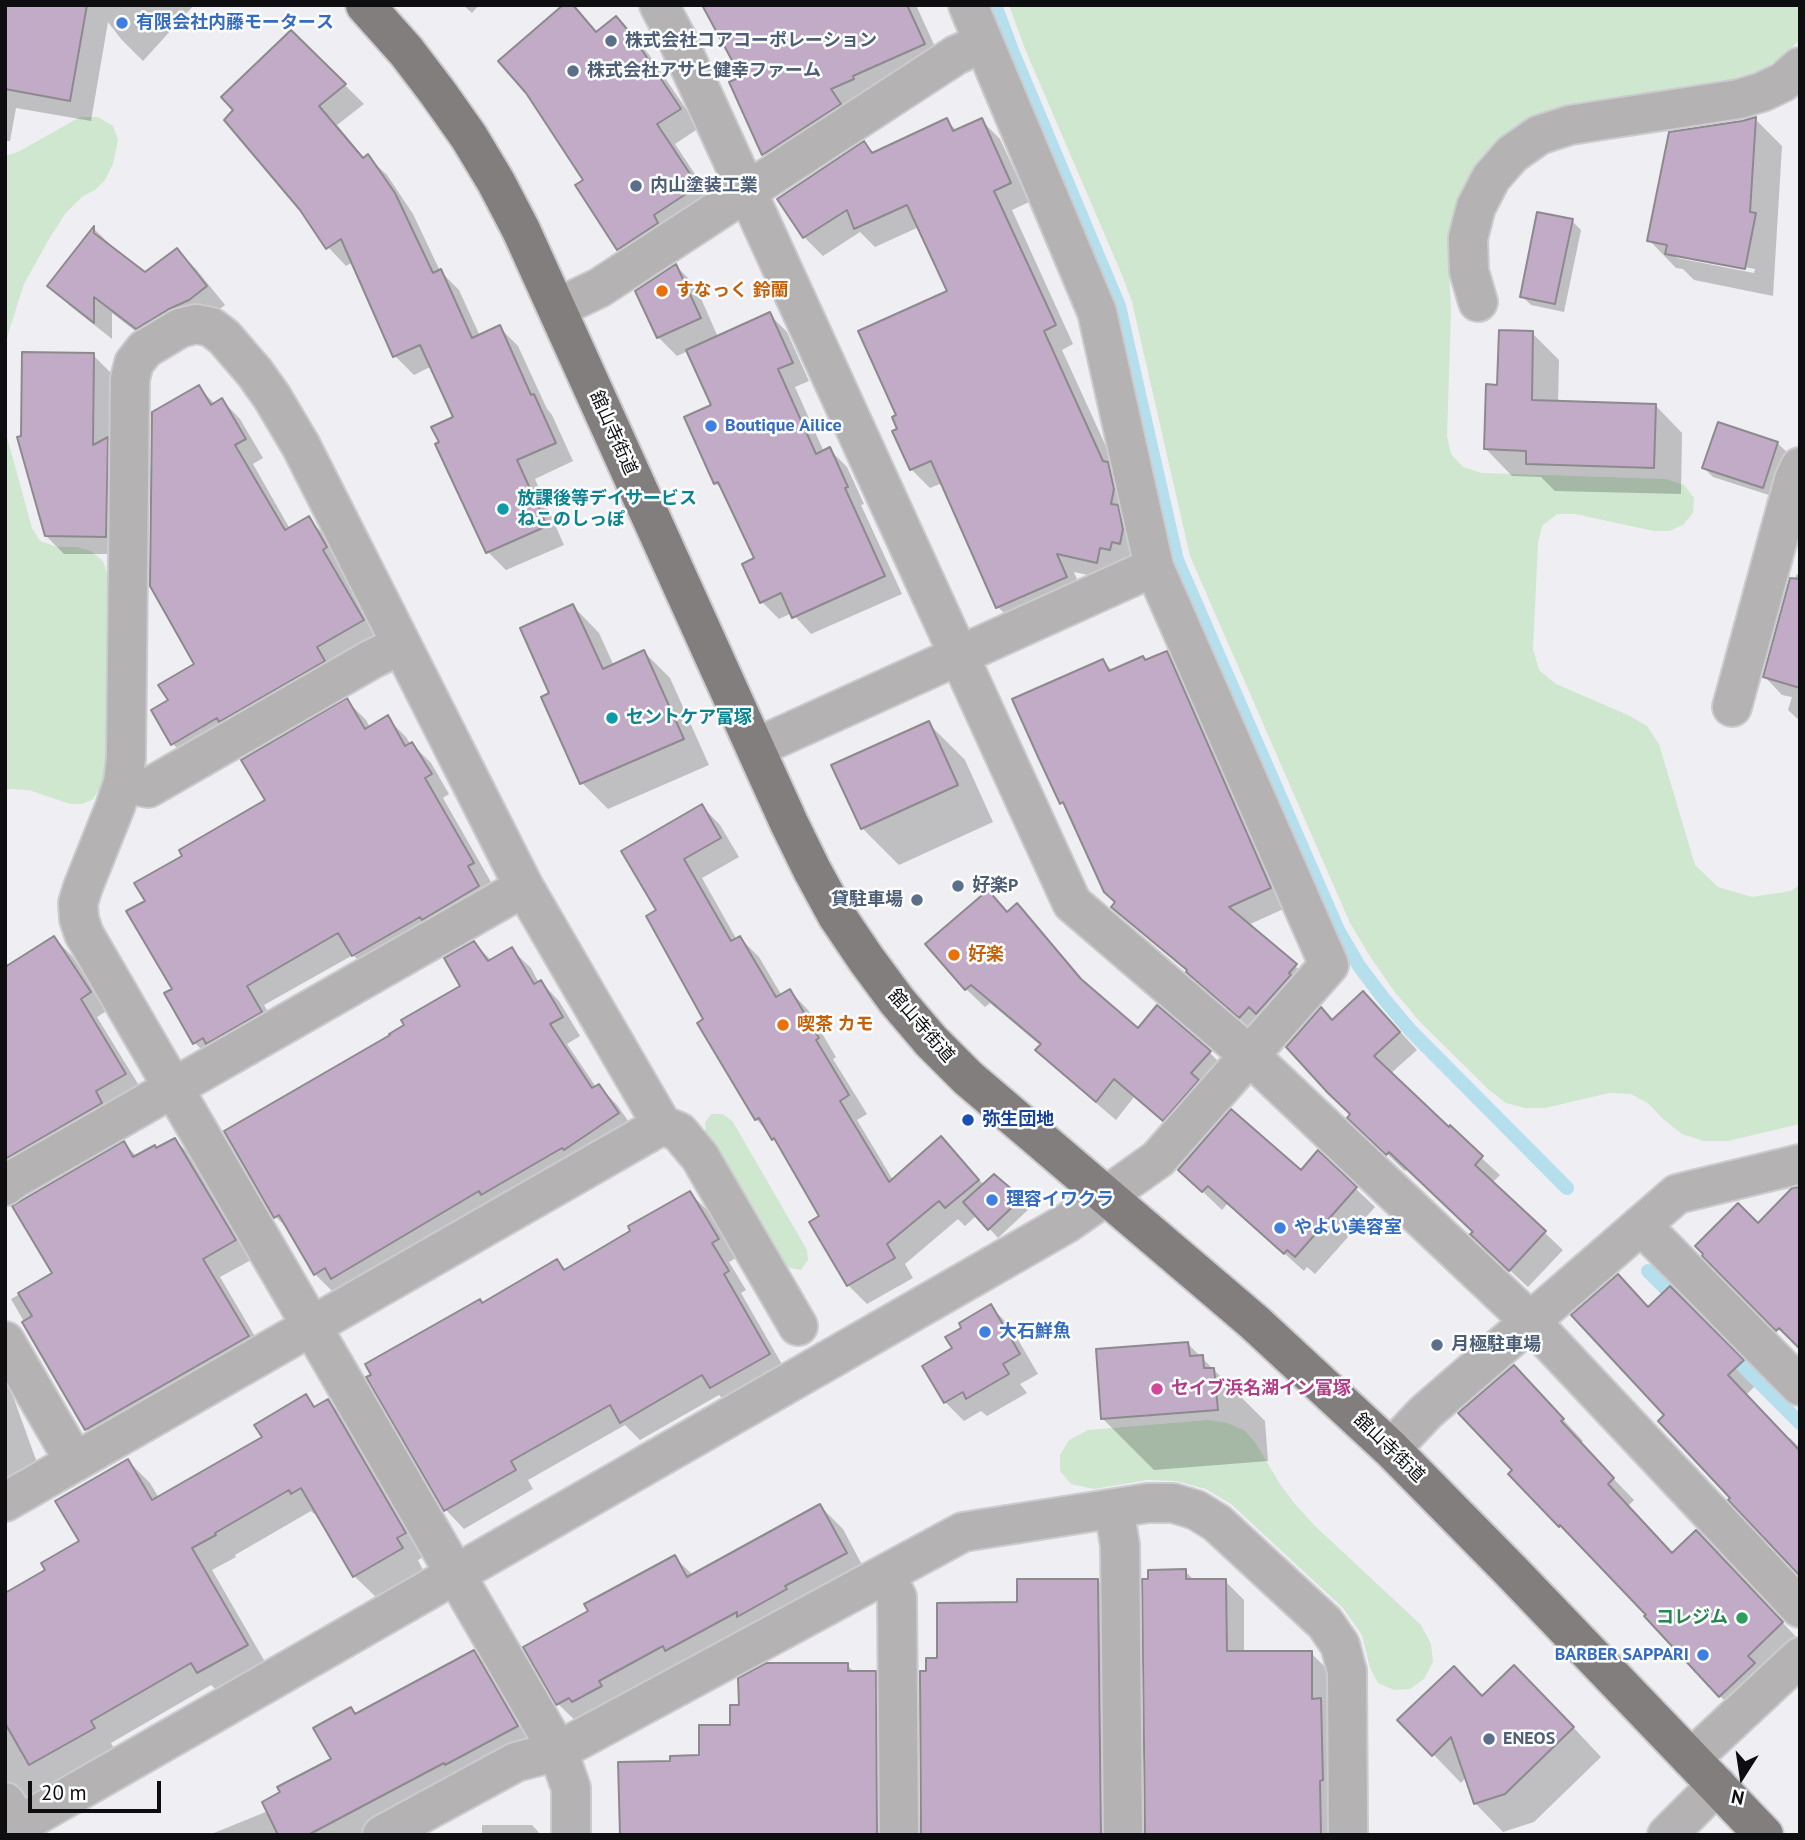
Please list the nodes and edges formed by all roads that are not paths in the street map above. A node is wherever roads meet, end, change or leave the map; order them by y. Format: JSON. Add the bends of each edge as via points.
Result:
{"nodes":[{"id":1,"x":365,"y":5,"type":"edge"},
{"id":2,"x":659,"y":5,"type":"edge"},
{"id":3,"x":968,"y":5,"type":"edge"},
{"id":4,"x":983,"y":43,"type":"junction"},
{"id":5,"x":1800,"y":67,"type":"edge"},
{"id":6,"x":747,"y":192,"type":"junction"},
{"id":7,"x":1478,"y":302,"type":"dead end"},
{"id":8,"x":557,"y":308,"type":"junction"},
{"id":9,"x":1800,"y":467,"type":"edge"},
{"id":10,"x":1154,"y":567,"type":"junction"},
{"id":11,"x":401,"y":645,"type":"junction"},
{"id":12,"x":959,"y":656,"type":"junction"},
{"id":13,"x":1732,"y":707,"type":"dead end"},
{"id":14,"x":755,"y":748,"type":"junction"},
{"id":15,"x":123,"y":783,"type":"junction"},
{"id":16,"x":524,"y":887,"type":"junction"},
{"id":17,"x":1249,"y":1055,"type":"junction"},
{"id":18,"x":174,"y":1088,"type":"junction"},
{"id":19,"x":662,"y":1125,"type":"junction"},
{"id":20,"x":1800,"y":1164,"type":"edge"},
{"id":21,"x":5,"y":1186,"type":"edge"},
{"id":22,"x":1106,"y":1196,"type":"junction"},
{"id":23,"x":1641,"y":1225,"type":"junction"},
{"id":24,"x":1530,"y":1321,"type":"junction"},
{"id":25,"x":312,"y":1326,"type":"junction"},
{"id":26,"x":798,"y":1326,"type":"dead end"},
{"id":27,"x":5,"y":1341,"type":"edge"},
{"id":28,"x":1800,"y":1386,"type":"edge"},
{"id":29,"x":1391,"y":1449,"type":"junction"},
{"id":30,"x":75,"y":1462,"type":"junction"},
{"id":31,"x":5,"y":1502,"type":"edge"},
{"id":32,"x":1114,"y":1509,"type":"junction"},
{"id":33,"x":455,"y":1574,"type":"junction"},
{"id":34,"x":885,"y":1575,"type":"junction"},
{"id":35,"x":1800,"y":1608,"type":"edge"},
{"id":36,"x":1800,"y":1657,"type":"edge"},
{"id":37,"x":558,"y":1751,"type":"junction"},
{"id":38,"x":1704,"y":1772,"type":"junction"},
{"id":39,"x":10,"y":1820,"type":"edge"},
{"id":40,"x":382,"y":1835,"type":"edge"},
{"id":41,"x":571,"y":1835,"type":"edge"},
{"id":42,"x":900,"y":1835,"type":"edge"},
{"id":43,"x":1123,"y":1835,"type":"edge"},
{"id":44,"x":1348,"y":1835,"type":"edge"},
{"id":45,"x":1667,"y":1835,"type":"edge"},
{"id":46,"x":1764,"y":1835,"type":"edge"}],
"edges":[{"from":1,"to":8,"type":"main road","name":"舘山寺街道","via":[[406,51],[469,136]]},
{"from":2,"to":6,"type":"street"},
{"from":3,"to":4,"type":"street"},
{"from":4,"to":6,"type":"street","via":[[956,55]]},
{"from":4,"to":10,"type":"street","via":[[1097,312]]},
{"from":5,"to":7,"type":"street","via":[[1783,82],[1739,99],[1570,125],[1539,135],[1491,178],[1476,207],[1468,238],[1469,271]]},
{"from":6,"to":8,"type":"street","via":[[599,288]]},
{"from":6,"to":12,"type":"street"},
{"from":8,"to":14,"type":"main road","name":"舘山寺街道"},
{"from":9,"to":13,"type":"street"},
{"from":10,"to":12,"type":"street"},
{"from":10,"to":17,"type":"street","via":[[1329,965]]},
{"from":11,"to":15,"type":"street","via":[[148,788]]},
{"from":11,"to":15,"type":"street","via":[[301,446],[255,373],[211,327],[180,328],[145,349],[134,363],[130,379]]},
{"from":11,"to":16,"type":"street"},
{"from":12,"to":14,"type":"street"},
{"from":12,"to":17,"type":"street","via":[[1072,903]]},
{"from":14,"to":22,"type":"main road","name":"舘山寺街道","via":[[831,904],[897,1001],[968,1078]]},
{"from":15,"to":18,"type":"street","via":[[83,887],[79,919]]},
{"from":16,"to":18,"type":"street"},
{"from":16,"to":19,"type":"street"},
{"from":17,"to":22,"type":"street","via":[[1158,1159]]},
{"from":17,"to":24,"type":"street"},
{"from":18,"to":21,"type":"street"},
{"from":18,"to":25,"type":"street"},
{"from":19,"to":25,"type":"street"},
{"from":19,"to":26,"type":"street","via":[[679,1132],[700,1157]]},
{"from":20,"to":23,"type":"street","via":[[1677,1194]]},
{"from":22,"to":29,"type":"main road","name":"舘山寺街道","via":[[1254,1322]]},
{"from":22,"to":33,"type":"street","via":[[1067,1223]]},
{"from":23,"to":24,"type":"street"},
{"from":23,"to":28,"type":"street"},
{"from":24,"to":29,"type":"street","via":[[1426,1412]]},
{"from":24,"to":35,"type":"street"},
{"from":25,"to":30,"type":"street"},
{"from":25,"to":33,"type":"street"},
{"from":27,"to":30,"type":"street"},
{"from":29,"to":38,"type":"main road","name":"舘山寺街道"},
{"from":30,"to":31,"type":"street"},
{"from":32,"to":34,"type":"street","via":[[963,1532]]},
{"from":32,"to":43,"type":"street","via":[[1120,1545]]},
{"from":32,"to":44,"type":"street","via":[[1173,1503],[1196,1510],[1217,1522],[1325,1623],[1340,1645],[1346,1671]]},
{"from":33,"to":37,"type":"street"},
{"from":33,"to":39,"type":"street"},
{"from":34,"to":37,"type":"street"},
{"from":34,"to":42,"type":"street","via":[[897,1597]]},
{"from":36,"to":38,"type":"street"},
{"from":37,"to":40,"type":"street","via":[[516,1762]]},
{"from":37,"to":41,"type":"street","via":[[571,1788]]},
{"from":38,"to":45,"type":"street"},
{"from":38,"to":46,"type":"main road","name":"舘山寺街道"}]}
